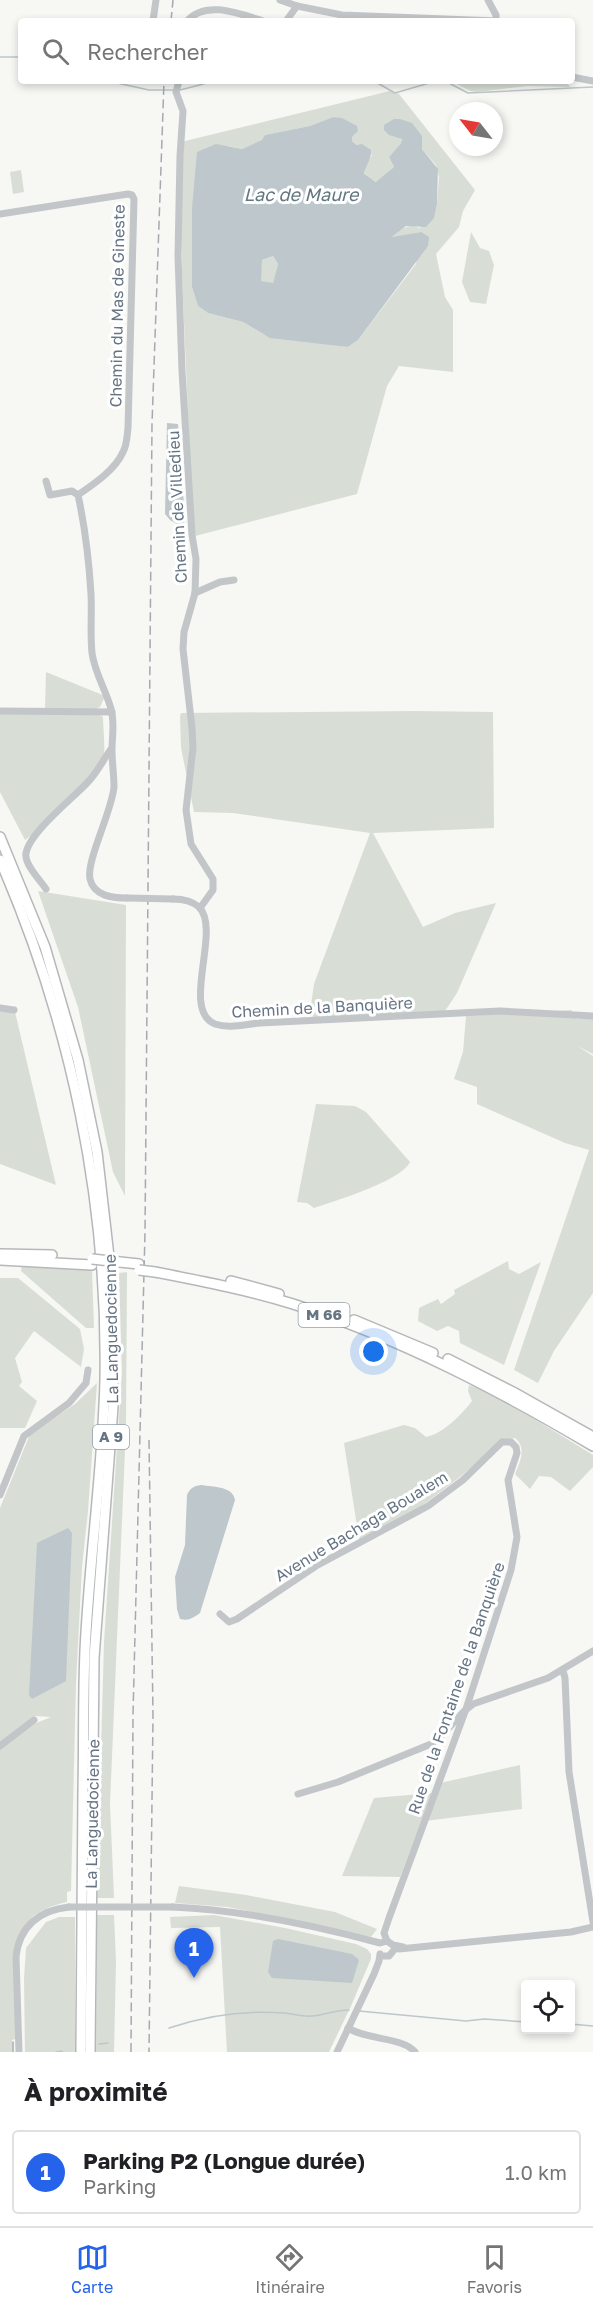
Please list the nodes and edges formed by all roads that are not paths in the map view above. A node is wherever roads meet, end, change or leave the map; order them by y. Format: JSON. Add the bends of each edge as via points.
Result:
{"nodes":[{"id":1,"x":156,"y":0,"type":"edge"},
{"id":2,"x":280,"y":0,"type":"edge"},
{"id":3,"x":488,"y":0,"type":"edge"},
{"id":4,"x":297,"y":6,"type":"junction"},
{"id":5,"x":153,"y":18,"type":"edge"},
{"id":6,"x":188,"y":18,"type":"edge"},
{"id":7,"x":257,"y":18,"type":"edge"},
{"id":8,"x":288,"y":18,"type":"edge"},
{"id":9,"x":413,"y":18,"type":"edge"},
{"id":10,"x":496,"y":18,"type":"edge"},
{"id":11,"x":575,"y":78,"type":"edge"},
{"id":12,"x":593,"y":81,"type":"edge"},
{"id":13,"x":177,"y":87,"type":"edge"},
{"id":14,"x":0,"y":214,"type":"edge"},
{"id":15,"x":46,"y":481,"type":"dead end"},
{"id":16,"x":78,"y":495,"type":"junction"},
{"id":17,"x":234,"y":580,"type":"dead end"},
{"id":18,"x":195,"y":593,"type":"junction"},
{"id":19,"x":108,"y":700,"type":"junction"},
{"id":20,"x":0,"y":711,"type":"edge"},
{"id":21,"x":99,"y":712,"type":"junction"},
{"id":22,"x":112,"y":712,"type":"junction"},
{"id":23,"x":112,"y":748,"type":"junction"},
{"id":24,"x":0,"y":837,"type":"edge"},
{"id":25,"x":0,"y":860,"type":"edge"},
{"id":26,"x":46,"y":889,"type":"dead end"},
{"id":27,"x":200,"y":908,"type":"junction"},
{"id":28,"x":0,"y":1008,"type":"edge"},
{"id":29,"x":14,"y":1010,"type":"dead end"},
{"id":30,"x":593,"y":1016,"type":"edge"},
{"id":31,"x":0,"y":1254,"type":"edge"},
{"id":32,"x":0,"y":1260,"type":"edge"},
{"id":33,"x":92,"y":1262,"type":"junction"},
{"id":34,"x":155,"y":1269,"type":"junction"},
{"id":35,"x":88,"y":1370,"type":"dead end"},
{"id":36,"x":593,"y":1437,"type":"edge"},
{"id":37,"x":511,"y":1442,"type":"joint"},
{"id":38,"x":593,"y":1446,"type":"edge"},
{"id":39,"x":0,"y":1496,"type":"edge"},
{"id":40,"x":220,"y":1614,"type":"dead end"},
{"id":41,"x":593,"y":1652,"type":"edge"},
{"id":42,"x":563,"y":1671,"type":"junction"},
{"id":43,"x":466,"y":1708,"type":"junction"},
{"id":44,"x":34,"y":1720,"type":"dead end"},
{"id":45,"x":0,"y":1746,"type":"edge"},
{"id":46,"x":298,"y":1794,"type":"dead end"},
{"id":47,"x":593,"y":1922,"type":"edge"},
{"id":48,"x":593,"y":1927,"type":"edge"},
{"id":49,"x":384,"y":1950,"type":"junction"},
{"id":50,"x":348,"y":2028,"type":"junction"},
{"id":51,"x":19,"y":2052,"type":"edge"},
{"id":52,"x":81,"y":2052,"type":"edge"},
{"id":53,"x":90,"y":2052,"type":"edge"},
{"id":54,"x":337,"y":2052,"type":"edge"},
{"id":55,"x":416,"y":2052,"type":"edge"}],
"edges":[{"from":1,"to":5,"type":"street"},
{"from":2,"to":4,"type":"street"},
{"from":3,"to":10,"type":"street"},
{"from":4,"to":8,"type":"street"},
{"from":4,"to":9,"type":"street","via":[[358,16]]},
{"from":6,"to":7,"type":"street","via":[[198,6],[209,3],[233,6]]},
{"from":11,"to":12,"type":"street"},
{"from":13,"to":18,"type":"street","name":"Chemin de Villedieu","via":[[183,111],[178,256]]},
{"from":14,"to":16,"type":"street","name":"Chemin du Mas de Gineste","via":[[128,194],[134,200],[126,443],[115,464]]},
{"from":15,"to":16,"type":"street","via":[[50,495],[72,491]]},
{"from":16,"to":19,"type":"street","via":[[91,591],[93,655]]},
{"from":17,"to":18,"type":"street"},
{"from":18,"to":27,"type":"street","name":"Chemin de Villedieu","via":[[183,649],[192,728],[186,810],[190,843],[213,879],[213,891]]},
{"from":19,"to":21,"type":"street"},
{"from":19,"to":22,"type":"street"},
{"from":20,"to":21,"type":"street"},
{"from":21,"to":22,"type":"street"},
{"from":22,"to":23,"type":"street"},
{"from":23,"to":26,"type":"street","via":[[88,782],[52,816],[29,846],[27,861]]},
{"from":23,"to":27,"type":"street","bridge":true,"via":[[114,788],[90,866],[91,882],[97,891],[109,897],[173,899],[192,902]]},
{"from":24,"to":53,"type":"highway","name":"La Languedocienne","number":"A 9","via":[[45,947],[76,1052],[97,1152],[110,1252],[113,1398],[94,1658]]},
{"from":25,"to":52,"type":"highway","name":"La Languedocienne","number":"A 9","via":[[35,949],[69,1062],[91,1170],[102,1280],[104,1407],[85,1654]]},
{"from":27,"to":30,"type":"street","name":"Chemin de la Banquière","via":[[206,930],[201,1003],[206,1017],[215,1024],[500,1011]]},
{"from":28,"to":29,"type":"street"},
{"from":31,"to":33,"type":"highway","number":"M 66"},
{"from":32,"to":33,"type":"highway","number":"M 66"},
{"from":33,"to":34,"type":"highway","number":"M 66","bridge":true},
{"from":34,"to":36,"type":"highway","number":"M 66","via":[[261,1289],[368,1325],[480,1375]]},
{"from":34,"to":38,"type":"highway","number":"M 66","via":[[292,1304],[357,1328],[445,1365]]},
{"from":35,"to":39,"type":"street","via":[[86,1383],[69,1403],[24,1436]]},
{"from":37,"to":40,"type":"street","name":"Avenue Bachaga Boualem","via":[[502,1443],[428,1506],[316,1566],[237,1619],[229,1622]]},
{"from":37,"to":43,"type":"street","name":"Rue de la Fontaine de la Banquière","via":[[517,1453],[508,1480],[517,1538],[511,1570]]},
{"from":41,"to":42,"type":"street"},
{"from":42,"to":43,"type":"street"},
{"from":42,"to":47,"type":"street","via":[[569,1772]]},
{"from":43,"to":46,"type":"street","via":[[442,1737],[431,1744]]},
{"from":43,"to":49,"type":"street","name":"Rue de la Fontaine de la Banquière","via":[[389,1918]]},
{"from":44,"to":45,"type":"street"},
{"from":48,"to":49,"type":"street"},
{"from":49,"to":50,"type":"street","name":"Rue de la Fontaine de la Banquière"},
{"from":49,"to":51,"type":"street","bridge":true,"via":[[368,1940],[231,1912],[173,1907],[48,1910],[26,1928],[19,1943]]},
{"from":50,"to":54,"type":"street","name":"Rue de la Fontaine de la Banquière"},
{"from":50,"to":55,"type":"street","via":[[409,2046]]}]}
